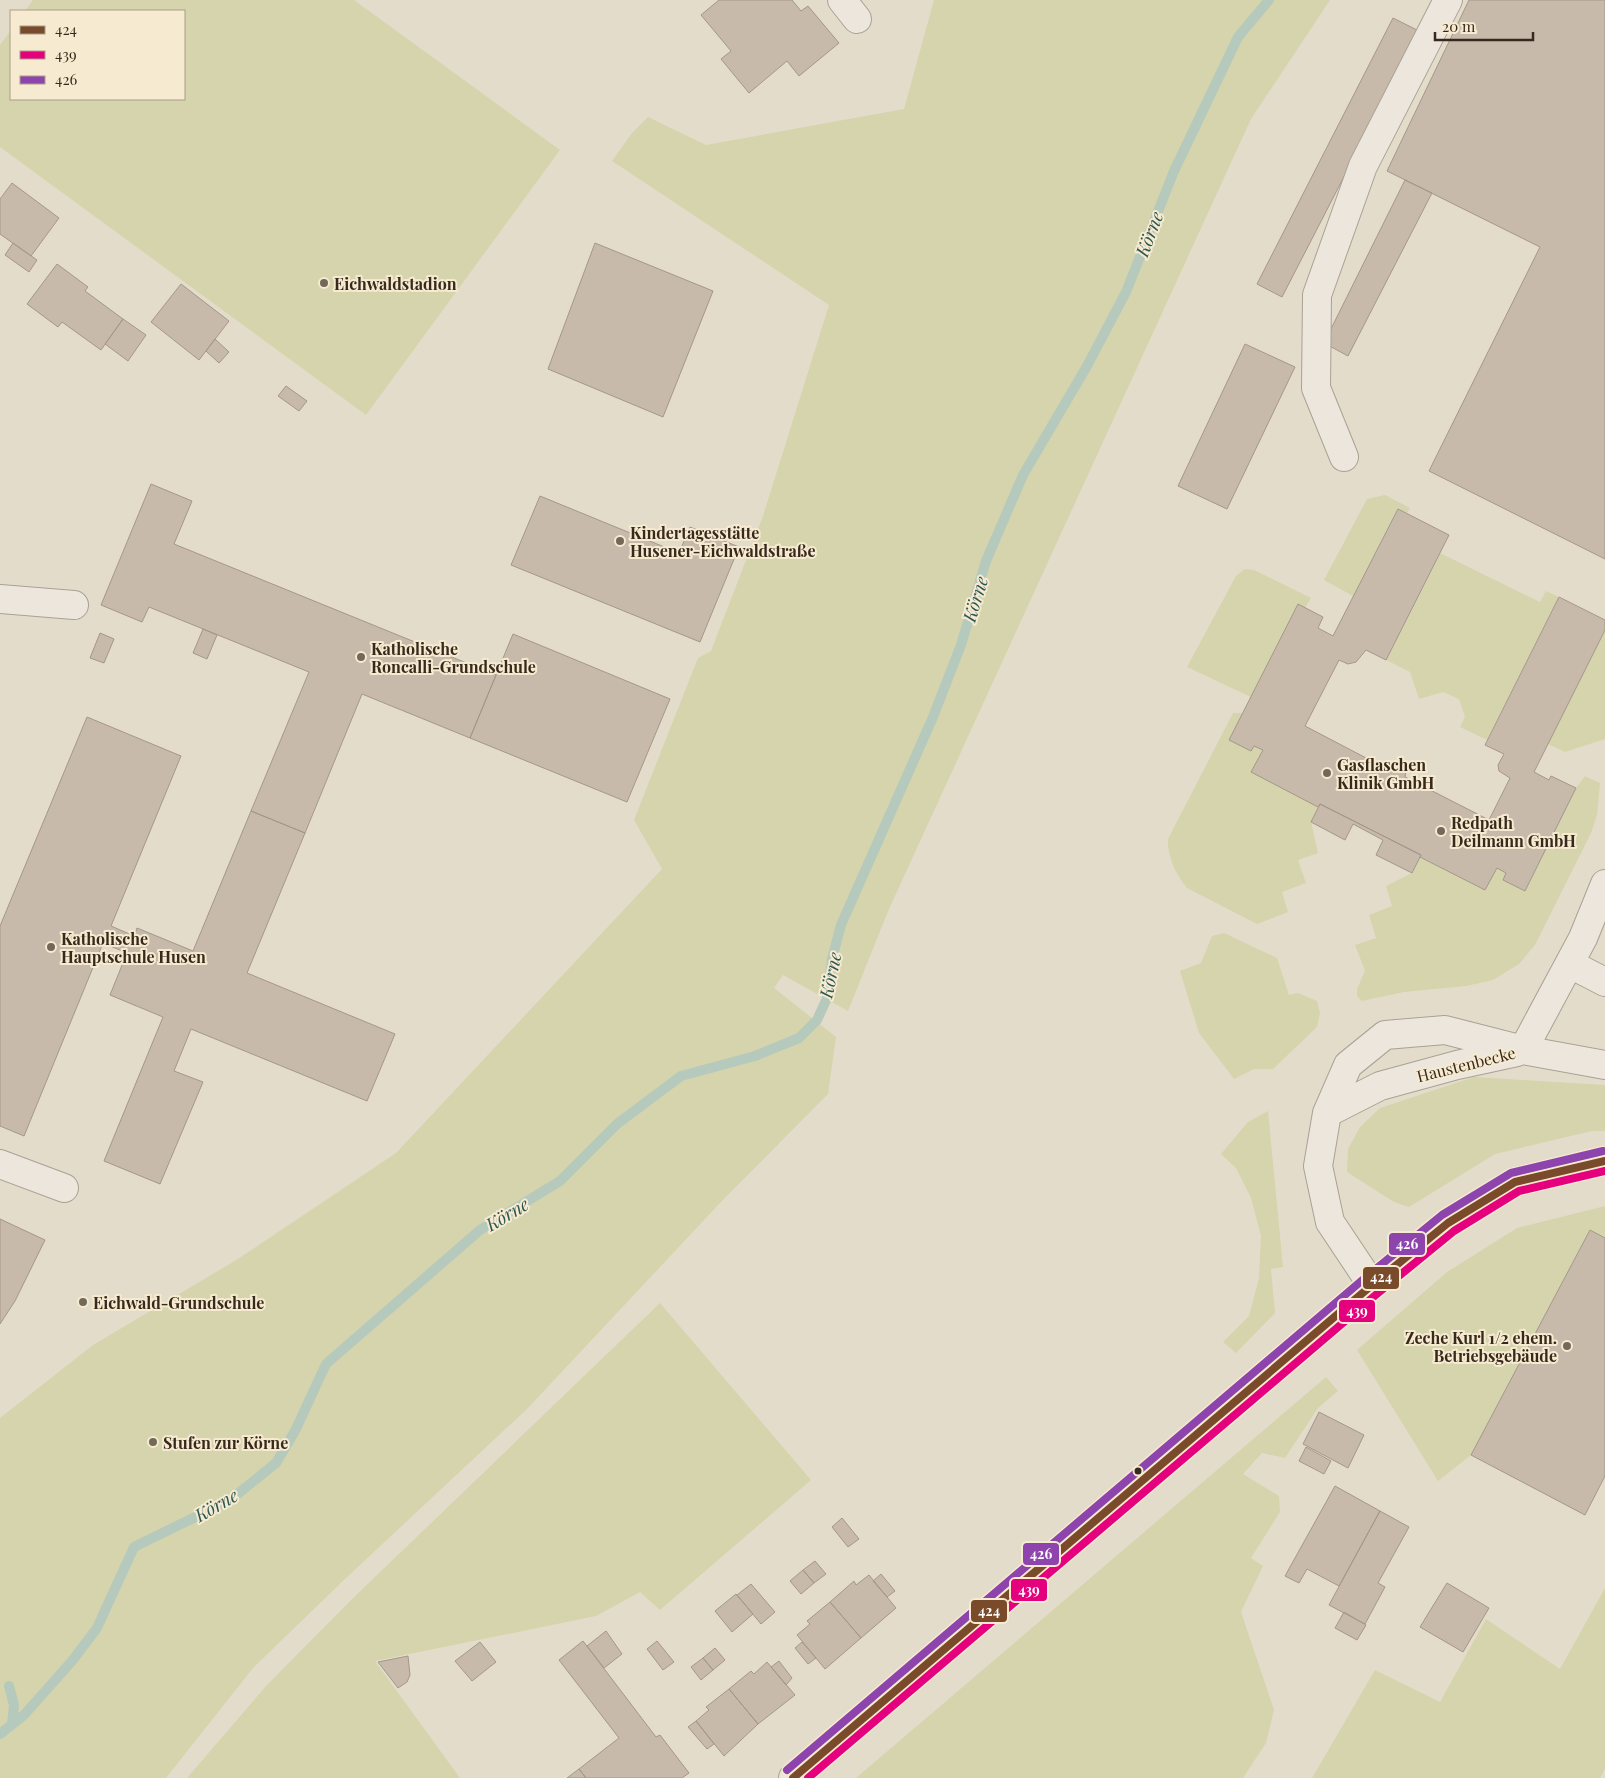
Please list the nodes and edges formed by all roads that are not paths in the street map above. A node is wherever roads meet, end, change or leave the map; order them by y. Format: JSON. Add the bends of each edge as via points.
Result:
{"nodes":[{"id":1,"x":1448,"y":0,"type":"edge"},
{"id":2,"x":1344,"y":457,"type":"dead end"},
{"id":3,"x":0,"y":599,"type":"edge"},
{"id":4,"x":74,"y":605,"type":"dead end"},
{"id":5,"x":1605,"y":884,"type":"edge"},
{"id":6,"x":1570,"y":964,"type":"junction"},
{"id":7,"x":1605,"y":982,"type":"edge"},
{"id":8,"x":1523,"y":1050,"type":"junction"},
{"id":9,"x":1605,"y":1066,"type":"edge"},
{"id":10,"x":1326,"y":1113,"type":"junction"},
{"id":11,"x":1605,"y":1161,"type":"edge"},
{"id":12,"x":0,"y":1164,"type":"edge"},
{"id":13,"x":64,"y":1188,"type":"dead end"},
{"id":14,"x":1372,"y":1285,"type":"junction"},
{"id":15,"x":793,"y":1778,"type":"edge"}],
"edges":[{"from":1,"to":2,"type":"street","via":[[1363,166],[1317,295],[1316,388]]},
{"from":3,"to":4,"type":"street"},
{"from":5,"to":6,"type":"street"},
{"from":6,"to":7,"type":"street"},
{"from":6,"to":8,"type":"street"},
{"from":8,"to":9,"type":"street"},
{"from":8,"to":10,"type":"street","name":"Haustenbecke","via":[[1380,1086]]},
{"from":8,"to":10,"type":"street","name":"Haustenbecke","via":[[1445,1030],[1385,1035],[1348,1066]]},
{"from":10,"to":14,"type":"street","name":"Haustenbecke","via":[[1318,1166],[1330,1222]]},
{"from":11,"to":14,"type":"street","via":[[1516,1182],[1448,1223]]},
{"from":12,"to":13,"type":"street"},
{"from":14,"to":15,"type":"street"}]}
